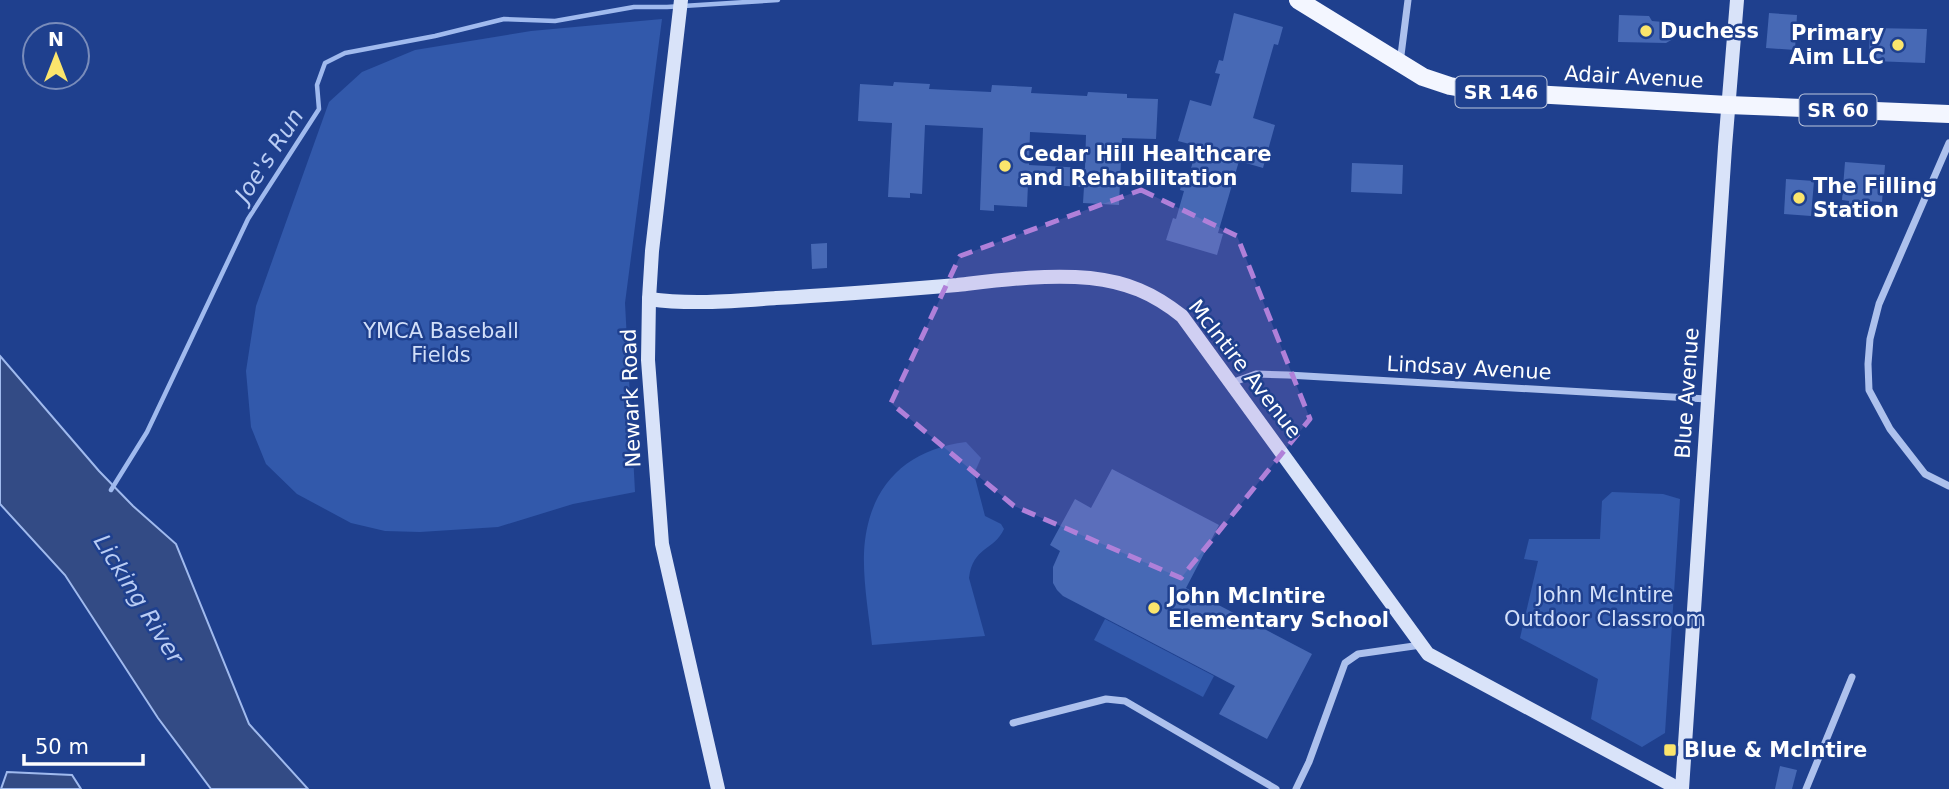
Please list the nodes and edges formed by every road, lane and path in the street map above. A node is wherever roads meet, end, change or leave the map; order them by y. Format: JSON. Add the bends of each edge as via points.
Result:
{"nodes":[{"id":1,"x":681,"y":0,"type":"edge"},
{"id":2,"x":1298,"y":0,"type":"edge"},
{"id":3,"x":1408,"y":0,"type":"edge"},
{"id":4,"x":1737,"y":0,"type":"edge"},
{"id":5,"x":1400,"y":63,"type":"junction"},
{"id":6,"x":1728,"y":106,"type":"junction"},
{"id":7,"x":1949,"y":114,"type":"edge"},
{"id":8,"x":1949,"y":143,"type":"edge"},
{"id":9,"x":649,"y":299,"type":"junction"},
{"id":10,"x":1230,"y":383,"type":"junction"},
{"id":11,"x":1707,"y":399,"type":"junction"},
{"id":12,"x":1949,"y":486,"type":"edge"},
{"id":13,"x":1421,"y":645,"type":"junction"},
{"id":14,"x":1852,"y":677,"type":"dead end"},
{"id":15,"x":1013,"y":723,"type":"dead end"},
{"id":16,"x":718,"y":789,"type":"edge"},
{"id":17,"x":1276,"y":789,"type":"edge"},
{"id":18,"x":1296,"y":789,"type":"edge"},
{"id":19,"x":1681,"y":789,"type":"edge"},
{"id":20,"x":1805,"y":789,"type":"edge"}],
"edges":[{"from":1,"to":9,"type":"street","name":"Newark Road"},
{"from":2,"to":5,"type":"main road","name":"Adair Avenue","number":"SR 146"},
{"from":3,"to":5,"type":"street"},
{"from":4,"to":6,"type":"street","name":"Blue Avenue"},
{"from":5,"to":6,"type":"main road","name":"Adair Avenue","number":"SR 146","via":[[1423,77],[1479,91]]},
{"from":6,"to":7,"type":"main road","name":"Adair Avenue","number":"SR 60"},
{"from":6,"to":11,"type":"street","name":"Blue Avenue"},
{"from":8,"to":12,"type":"street","via":[[1879,304],[1868,364],[1869,390],[1890,429],[1925,474]]},
{"from":9,"to":10,"type":"street","name":"McIntire Avenue","via":[[712,302],[1016,279],[1092,278],[1158,297],[1182,316]]},
{"from":9,"to":16,"type":"street","name":"Newark Road","via":[[651,408],[662,544]]},
{"from":10,"to":11,"type":"street","name":"Lindsay Avenue","via":[[1256,374],[1288,375]]},
{"from":10,"to":13,"type":"street","name":"McIntire Avenue"},
{"from":11,"to":19,"type":"street","name":"Blue Avenue"},
{"from":13,"to":18,"type":"street","via":[[1358,654],[1345,663]]},
{"from":13,"to":19,"type":"street","name":"McIntire Avenue","via":[[1428,654]]},
{"from":14,"to":20,"type":"street"},
{"from":15,"to":17,"type":"street","via":[[1107,699],[1125,701]]}]}
